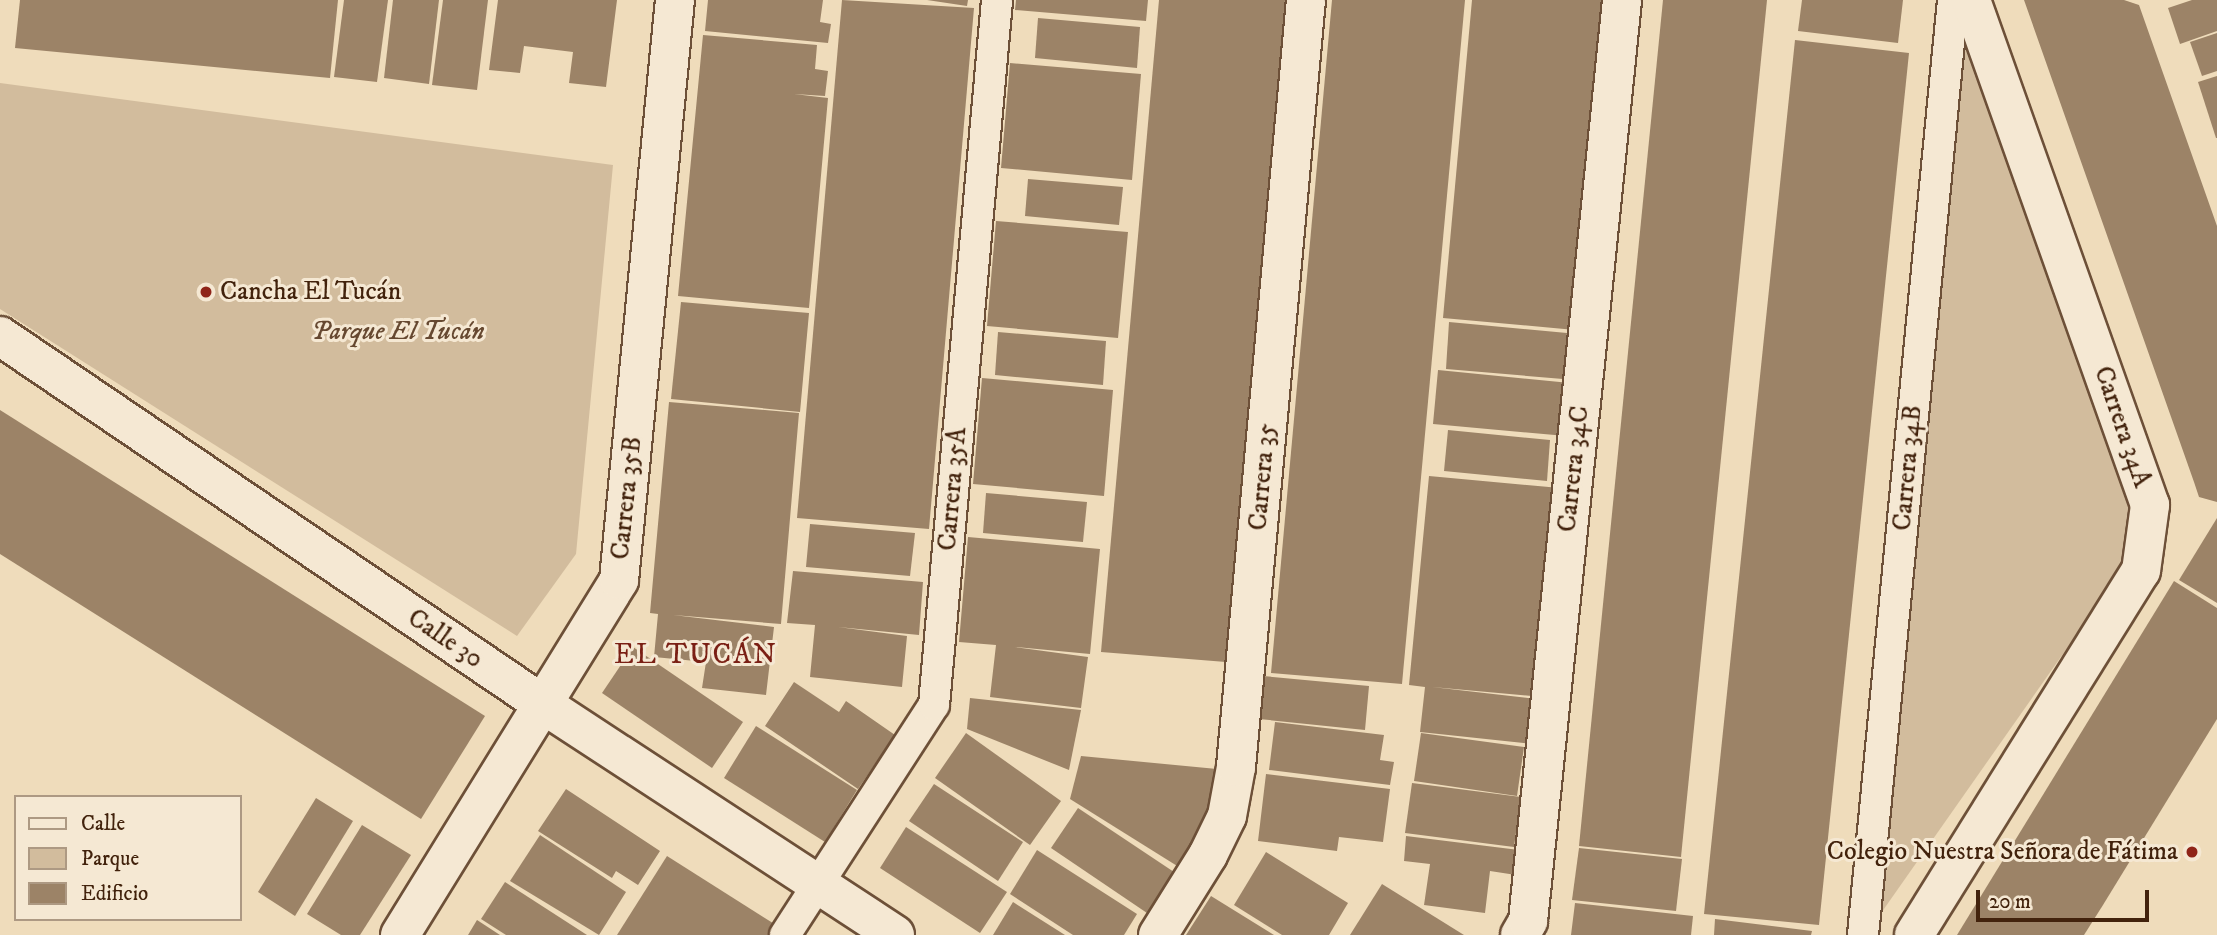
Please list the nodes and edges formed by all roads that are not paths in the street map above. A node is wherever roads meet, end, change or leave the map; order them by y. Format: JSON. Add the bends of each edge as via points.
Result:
{"nodes":[{"id":1,"x":675,"y":0,"type":"edge"},
{"id":2,"x":997,"y":0,"type":"edge"},
{"id":3,"x":1307,"y":0,"type":"edge"},
{"id":4,"x":1622,"y":0,"type":"edge"},
{"id":5,"x":1953,"y":0,"type":"edge"},
{"id":6,"x":1972,"y":0,"type":"edge"},
{"id":7,"x":0,"y":337,"type":"edge"},
{"id":8,"x":541,"y":704,"type":"junction"},
{"id":9,"x":818,"y":883,"type":"junction"},
{"id":10,"x":400,"y":935,"type":"edge"},
{"id":11,"x":785,"y":935,"type":"edge"},
{"id":12,"x":895,"y":935,"type":"edge"},
{"id":13,"x":1158,"y":935,"type":"edge"},
{"id":14,"x":1520,"y":935,"type":"edge"},
{"id":15,"x":1863,"y":935,"type":"edge"},
{"id":16,"x":1914,"y":935,"type":"edge"}],
"edges":[{"from":1,"to":8,"type":"street","name":"Carrera 35B","via":[[619,580]]},
{"from":2,"to":9,"type":"lane","name":"Carrera 35A","via":[[934,705]]},
{"from":3,"to":13,"type":"street","name":"Carrera 35","via":[[1236,767],[1227,816]]},
{"from":4,"to":14,"type":"street","name":"Carrera 34C","via":[[1528,921]]},
{"from":5,"to":15,"type":"lane","name":"Carrera 34B"},
{"from":6,"to":16,"type":"street","name":"Carrera 34A","via":[[2150,505],[2141,571]]},
{"from":7,"to":8,"type":"street","name":"Calle 30"},
{"from":8,"to":9,"type":"street","name":"Calle 30"},
{"from":8,"to":10,"type":"street","name":"Carrera 35B"},
{"from":9,"to":11,"type":"lane","name":"Carrera 35A"},
{"from":9,"to":12,"type":"street","name":"Calle 30"}]}
